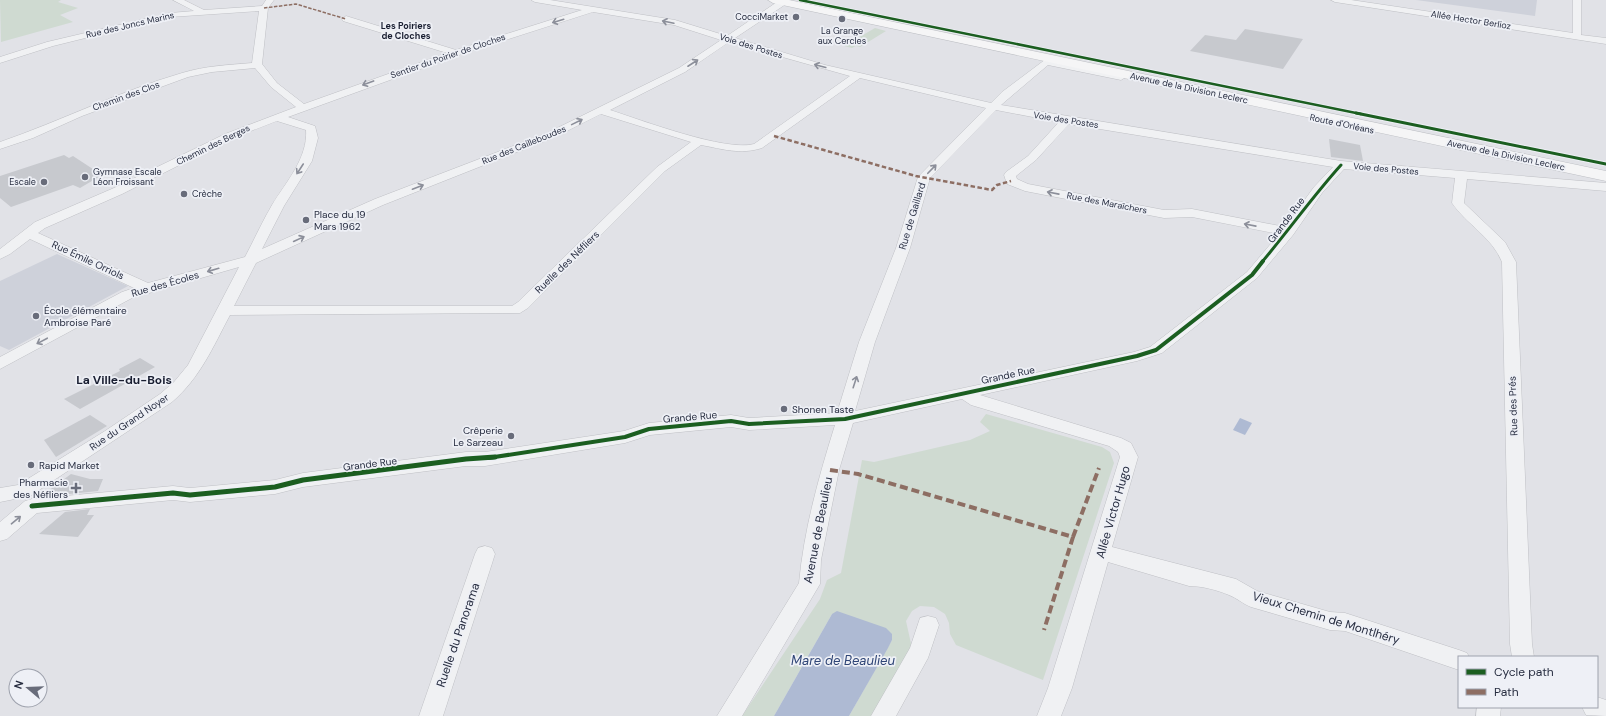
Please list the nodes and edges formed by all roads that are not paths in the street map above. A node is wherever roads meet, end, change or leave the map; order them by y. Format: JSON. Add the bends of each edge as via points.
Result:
{"nodes":[{"id":1,"x":177,"y":0,"type":"edge"},
{"id":2,"x":270,"y":0,"type":"edge"},
{"id":3,"x":536,"y":0,"type":"edge"},
{"id":4,"x":1335,"y":0,"type":"edge"},
{"id":5,"x":1577,"y":0,"type":"edge"},
{"id":6,"x":781,"y":2,"type":"edge"},
{"id":7,"x":264,"y":8,"type":"junction"},
{"id":8,"x":595,"y":9,"type":"junction"},
{"id":9,"x":204,"y":12,"type":"junction"},
{"id":10,"x":346,"y":19,"type":"dead end"},
{"id":11,"x":1577,"y":37,"type":"junction"},
{"id":12,"x":729,"y":39,"type":"junction"},
{"id":13,"x":1606,"y":41,"type":"edge"},
{"id":14,"x":456,"y":53,"type":"junction"},
{"id":15,"x":0,"y":60,"type":"edge"},
{"id":16,"x":1048,"y":60,"type":"junction"},
{"id":17,"x":257,"y":65,"type":"junction"},
{"id":18,"x":857,"y":76,"type":"junction"},
{"id":19,"x":1256,"y":105,"type":"junction"},
{"id":20,"x":302,"y":107,"type":"junction"},
{"id":21,"x":992,"y":107,"type":"junction"},
{"id":22,"x":1286,"y":109,"type":"junction"},
{"id":23,"x":602,"y":110,"type":"junction"},
{"id":24,"x":277,"y":116,"type":"junction"},
{"id":25,"x":1066,"y":120,"type":"junction"},
{"id":26,"x":1426,"y":139,"type":"junction"},
{"id":27,"x":699,"y":141,"type":"junction"},
{"id":28,"x":0,"y":146,"type":"edge"},
{"id":29,"x":1341,"y":165,"type":"junction"},
{"id":30,"x":1606,"y":170,"type":"edge"},
{"id":31,"x":1461,"y":176,"type":"junction"},
{"id":32,"x":1606,"y":176,"type":"edge"},
{"id":33,"x":1606,"y":187,"type":"edge"},
{"id":34,"x":1288,"y":232,"type":"junction"},
{"id":35,"x":28,"y":233,"type":"junction"},
{"id":36,"x":254,"y":253,"type":"junction"},
{"id":37,"x":0,"y":255,"type":"edge"},
{"id":38,"x":147,"y":288,"type":"junction"},
{"id":39,"x":224,"y":310,"type":"junction"},
{"id":40,"x":0,"y":364,"type":"edge"},
{"id":41,"x":964,"y":393,"type":"junction"},
{"id":42,"x":845,"y":419,"type":"junction"},
{"id":43,"x":0,"y":494,"type":"edge"},
{"id":44,"x":28,"y":499,"type":"junction"},
{"id":45,"x":0,"y":533,"type":"edge"},
{"id":46,"x":1101,"y":552,"type":"junction"},
{"id":47,"x":485,"y":554,"type":"dead end"},
{"id":48,"x":928,"y":625,"type":"dead end"},
{"id":49,"x":1523,"y":656,"type":"edge"},
{"id":50,"x":1458,"y":660,"type":"edge"},
{"id":51,"x":430,"y":716,"type":"edge"},
{"id":52,"x":729,"y":716,"type":"edge"},
{"id":53,"x":883,"y":716,"type":"edge"},
{"id":54,"x":1048,"y":716,"type":"edge"}],
"edges":[{"from":1,"to":9,"type":"street"},
{"from":2,"to":7,"type":"street"},
{"from":3,"to":8,"type":"street","name":"Voie des Postes"},
{"from":4,"to":11,"type":"street","name":"Allée Hector Berlioz"},
{"from":5,"to":11,"type":"street"},
{"from":6,"to":12,"type":"street","name":"Rue des Cailleboudes"},
{"from":6,"to":16,"type":"main road","name":"Avenue de la Division Leclerc"},
{"from":6,"to":30,"type":"main road","name":"Avenue de la Division Leclerc"},
{"from":7,"to":9,"type":"street","name":"Rue des Joncs Marins"},
{"from":7,"to":17,"type":"street"},
{"from":12,"to":8,"type":"street","name":"Voie des Postes","one_way":true,"via":[[675,23]]},
{"from":8,"to":14,"type":"street","name":"Sentier du Poirier de Cloches","one_way":true},
{"from":9,"to":15,"type":"street","name":"Rue des Joncs Marins","via":[[156,18],[50,44]]},
{"from":10,"to":14,"type":"street"},
{"from":11,"to":13,"type":"street","name":"Allée Hector Berlioz"},
{"from":18,"to":12,"type":"street","name":"Voie des Postes","one_way":true},
{"from":23,"to":12,"type":"street","name":"Rue des Cailleboudes","one_way":true,"via":[[682,70]]},
{"from":14,"to":20,"type":"street","name":"Sentier du Poirier de Cloches","one_way":true},
{"from":16,"to":19,"type":"street","name":"Route d'Orléans"},
{"from":16,"to":21,"type":"street","name":"Rue de Gaillard"},
{"from":16,"to":22,"type":"main road","name":"Avenue de la Division Leclerc"},
{"from":17,"to":20,"type":"street","via":[[274,85]]},
{"from":17,"to":28,"type":"street","name":"Chemin des Clos","via":[[217,68],[185,75],[72,116]]},
{"from":18,"to":21,"type":"street","name":"Voie des Postes"},
{"from":18,"to":27,"type":"street","via":[[758,146],[738,150]]},
{"from":19,"to":22,"type":"street","name":"Route d'Orléans"},
{"from":19,"to":26,"type":"street","name":"Route d'Orléans","via":[[1425,142]]},
{"from":20,"to":24,"type":"street","name":"Chemin des Berges"},
{"from":21,"to":25,"type":"street","name":"Voie des Postes"},
{"from":42,"to":21,"type":"street","name":"Rue de Gaillard","one_way":true,"via":[[867,342],[902,248],[924,178]]},
{"from":22,"to":26,"type":"main road","name":"Avenue de la Division Leclerc"},
{"from":23,"to":27,"type":"street"},
{"from":36,"to":23,"type":"street","name":"Rue des Cailleboudes","one_way":true,"via":[[278,249],[380,202],[551,135]]},
{"from":24,"to":35,"type":"street","name":"Chemin des Berges","via":[[229,136]]},
{"from":24,"to":36,"type":"street","name":"Rue du Grand Noyer","one_way":true,"via":[[308,127],[312,133],[310,150]]},
{"from":25,"to":29,"type":"street","name":"Voie des Postes"},
{"from":34,"to":25,"type":"street","name":"Rue des Maraîchers","one_way":true,"via":[[1192,213],[1164,214],[1025,187],[1011,181],[1010,176],[1032,158]]},
{"from":26,"to":32,"type":"main road","name":"Avenue de la Division Leclerc"},
{"from":27,"to":39,"type":"street","name":"Ruelle des Néfliers","via":[[661,169],[515,310]]},
{"from":29,"to":31,"type":"street","name":"Voie des Postes"},
{"from":29,"to":34,"type":"street","name":"Grande Rue","via":[[1318,190]]},
{"from":31,"to":33,"type":"street","name":"Voie des Postes"},
{"from":31,"to":49,"type":"street","name":"Rue des Prés","via":[[1458,203],[1470,220],[1500,245],[1509,262],[1516,520]]},
{"from":34,"to":41,"type":"street","name":"Grande Rue","via":[[1252,275],[1156,350]]},
{"from":35,"to":37,"type":"street","name":"Chemin des Berges","via":[[15,246]]},
{"from":35,"to":38,"type":"street","name":"Rue Émile Orriols"},
{"from":36,"to":38,"type":"street","name":"Rue des Écoles","one_way":true},
{"from":36,"to":39,"type":"street","name":"Rue du Grand Noyer"},
{"from":38,"to":40,"type":"street","name":"Rue des Écoles","one_way":true,"via":[[127,295]]},
{"from":39,"to":44,"type":"street","name":"Rue du Grand Noyer","via":[[195,367],[180,386]]},
{"from":41,"to":42,"type":"street","name":"Grande Rue"},
{"from":41,"to":46,"type":"street","name":"Allée Victor Hugo","via":[[977,401],[1089,433],[1125,448],[1129,457]]},
{"from":42,"to":44,"type":"street","name":"Grande Rue","via":[[749,424],[731,421],[648,429],[625,437],[485,459],[466,459],[303,480],[280,486],[190,495],[173,493]]},
{"from":42,"to":52,"type":"street","name":"Avenue de Beaulieu","via":[[828,478],[811,560],[809,584]]},
{"from":43,"to":44,"type":"street","name":"Rue du Grand Noyer"},
{"from":45,"to":44,"type":"street","one_way":true},
{"from":46,"to":50,"type":"street","name":"Vieux Chemin de Montlhéry","via":[[1236,588],[1251,598],[1330,621],[1345,622]]},
{"from":46,"to":54,"type":"street","name":"Allée Victor Hugo","via":[[1060,688]]},
{"from":47,"to":51,"type":"street","name":"Ruelle du Panorama"},
{"from":48,"to":53,"type":"street","via":[[920,651]]}]}
